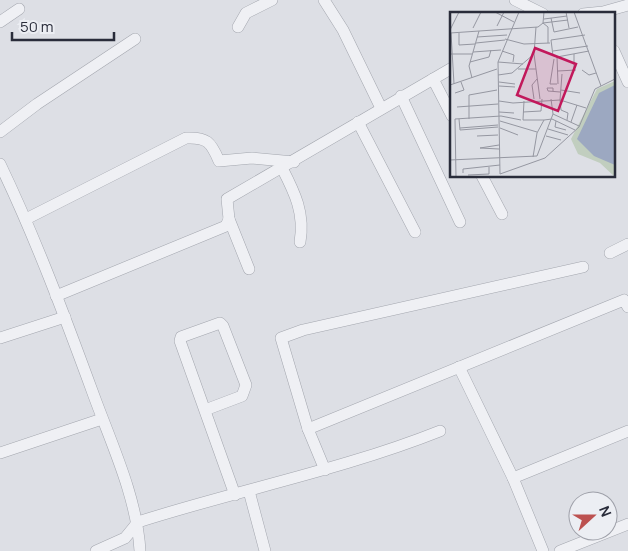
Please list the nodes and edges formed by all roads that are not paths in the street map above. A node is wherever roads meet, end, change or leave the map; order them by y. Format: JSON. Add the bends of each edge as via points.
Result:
{"nodes":[{"id":1,"x":272,"y":0,"type":"edge"},
{"id":2,"x":324,"y":0,"type":"edge"},
{"id":3,"x":515,"y":0,"type":"edge"},
{"id":4,"x":628,"y":5,"type":"edge"},
{"id":5,"x":19,"y":9,"type":"dead end"},
{"id":6,"x":539,"y":12,"type":"edge"},
{"id":7,"x":606,"y":12,"type":"edge"},
{"id":8,"x":0,"y":22,"type":"edge"},
{"id":9,"x":238,"y":28,"type":"dead end"},
{"id":10,"x":135,"y":39,"type":"dead end"},
{"id":11,"x":616,"y":55,"type":"edge"},
{"id":12,"x":450,"y":69,"type":"edge"},
{"id":13,"x":433,"y":79,"type":"junction"},
{"id":14,"x":628,"y":82,"type":"edge"},
{"id":15,"x":401,"y":96,"type":"junction"},
{"id":16,"x":382,"y":108,"type":"junction"},
{"id":17,"x":450,"y":112,"type":"edge"},
{"id":18,"x":358,"y":122,"type":"junction"},
{"id":19,"x":0,"y":132,"type":"edge"},
{"id":20,"x":294,"y":162,"type":"junction"},
{"id":21,"x":0,"y":164,"type":"edge"},
{"id":22,"x":282,"y":168,"type":"junction"},
{"id":23,"x":483,"y":178,"type":"edge"},
{"id":24,"x":502,"y":214,"type":"dead end"},
{"id":25,"x":26,"y":219,"type":"junction"},
{"id":26,"x":229,"y":219,"type":"junction"},
{"id":27,"x":460,"y":222,"type":"dead end"},
{"id":28,"x":415,"y":232,"type":"dead end"},
{"id":29,"x":300,"y":242,"type":"dead end"},
{"id":30,"x":628,"y":244,"type":"edge"},
{"id":31,"x":610,"y":253,"type":"dead end"},
{"id":32,"x":582,"y":267,"type":"dead end"},
{"id":33,"x":249,"y":269,"type":"dead end"},
{"id":34,"x":56,"y":296,"type":"junction"},
{"id":35,"x":628,"y":307,"type":"edge"},
{"id":36,"x":64,"y":318,"type":"junction"},
{"id":37,"x":0,"y":338,"type":"edge"},
{"id":38,"x":459,"y":367,"type":"junction"},
{"id":39,"x":205,"y":410,"type":"junction"},
{"id":40,"x":102,"y":419,"type":"junction"},
{"id":41,"x":308,"y":429,"type":"junction"},
{"id":42,"x":440,"y":431,"type":"dead end"},
{"id":43,"x":628,"y":431,"type":"edge"},
{"id":44,"x":0,"y":453,"type":"edge"},
{"id":45,"x":324,"y":470,"type":"junction"},
{"id":46,"x":513,"y":478,"type":"junction"},
{"id":47,"x":249,"y":491,"type":"junction"},
{"id":48,"x":235,"y":495,"type":"junction"},
{"id":49,"x":138,"y":522,"type":"junction"},
{"id":50,"x":628,"y":524,"type":"edge"},
{"id":51,"x":96,"y":551,"type":"edge"},
{"id":52,"x":140,"y":551,"type":"edge"},
{"id":53,"x":265,"y":551,"type":"edge"},
{"id":54,"x":543,"y":551,"type":"edge"},
{"id":55,"x":560,"y":551,"type":"edge"}],
"edges":[{"from":1,"to":9,"type":"street","via":[[246,13]]},
{"from":2,"to":16,"type":"street","via":[[344,30]]},
{"from":3,"to":6,"type":"street"},
{"from":4,"to":7,"type":"street"},
{"from":5,"to":8,"type":"street"},
{"from":10,"to":19,"type":"street"},
{"from":11,"to":14,"type":"street"},
{"from":12,"to":13,"type":"street"},
{"from":13,"to":15,"type":"street"},
{"from":13,"to":17,"type":"street"},
{"from":15,"to":16,"type":"street"},
{"from":15,"to":27,"type":"street"},
{"from":16,"to":18,"type":"street"},
{"from":18,"to":20,"type":"street"},
{"from":18,"to":28,"type":"street"},
{"from":20,"to":22,"type":"street"},
{"from":20,"to":25,"type":"street","via":[[252,158],[219,161],[212,145],[200,137],[186,138]]},
{"from":21,"to":25,"type":"street"},
{"from":22,"to":26,"type":"street","via":[[228,199]]},
{"from":22,"to":29,"type":"street","via":[[299,205]]},
{"from":23,"to":24,"type":"street"},
{"from":25,"to":34,"type":"street"},
{"from":26,"to":33,"type":"street"},
{"from":26,"to":34,"type":"street","via":[[226,226]]},
{"from":30,"to":31,"type":"street"},
{"from":32,"to":41,"type":"street","via":[[303,330],[281,338]]},
{"from":34,"to":36,"type":"street"},
{"from":35,"to":38,"type":"street","via":[[624,300]]},
{"from":36,"to":37,"type":"street"},
{"from":36,"to":40,"type":"street"},
{"from":38,"to":41,"type":"street"},
{"from":38,"to":46,"type":"street"},
{"from":39,"to":39,"type":"street","via":[[180,341],[184,336],[220,323],[227,334],[246,391],[242,396]]},
{"from":39,"to":48,"type":"street"},
{"from":40,"to":44,"type":"street"},
{"from":40,"to":49,"type":"street"},
{"from":41,"to":45,"type":"street"},
{"from":42,"to":45,"type":"street"},
{"from":43,"to":46,"type":"street"},
{"from":45,"to":47,"type":"street"},
{"from":46,"to":54,"type":"street"},
{"from":47,"to":48,"type":"street"},
{"from":47,"to":53,"type":"street"},
{"from":48,"to":49,"type":"street"},
{"from":49,"to":51,"type":"street","via":[[125,538]]},
{"from":49,"to":52,"type":"street"},
{"from":50,"to":55,"type":"street"}]}
